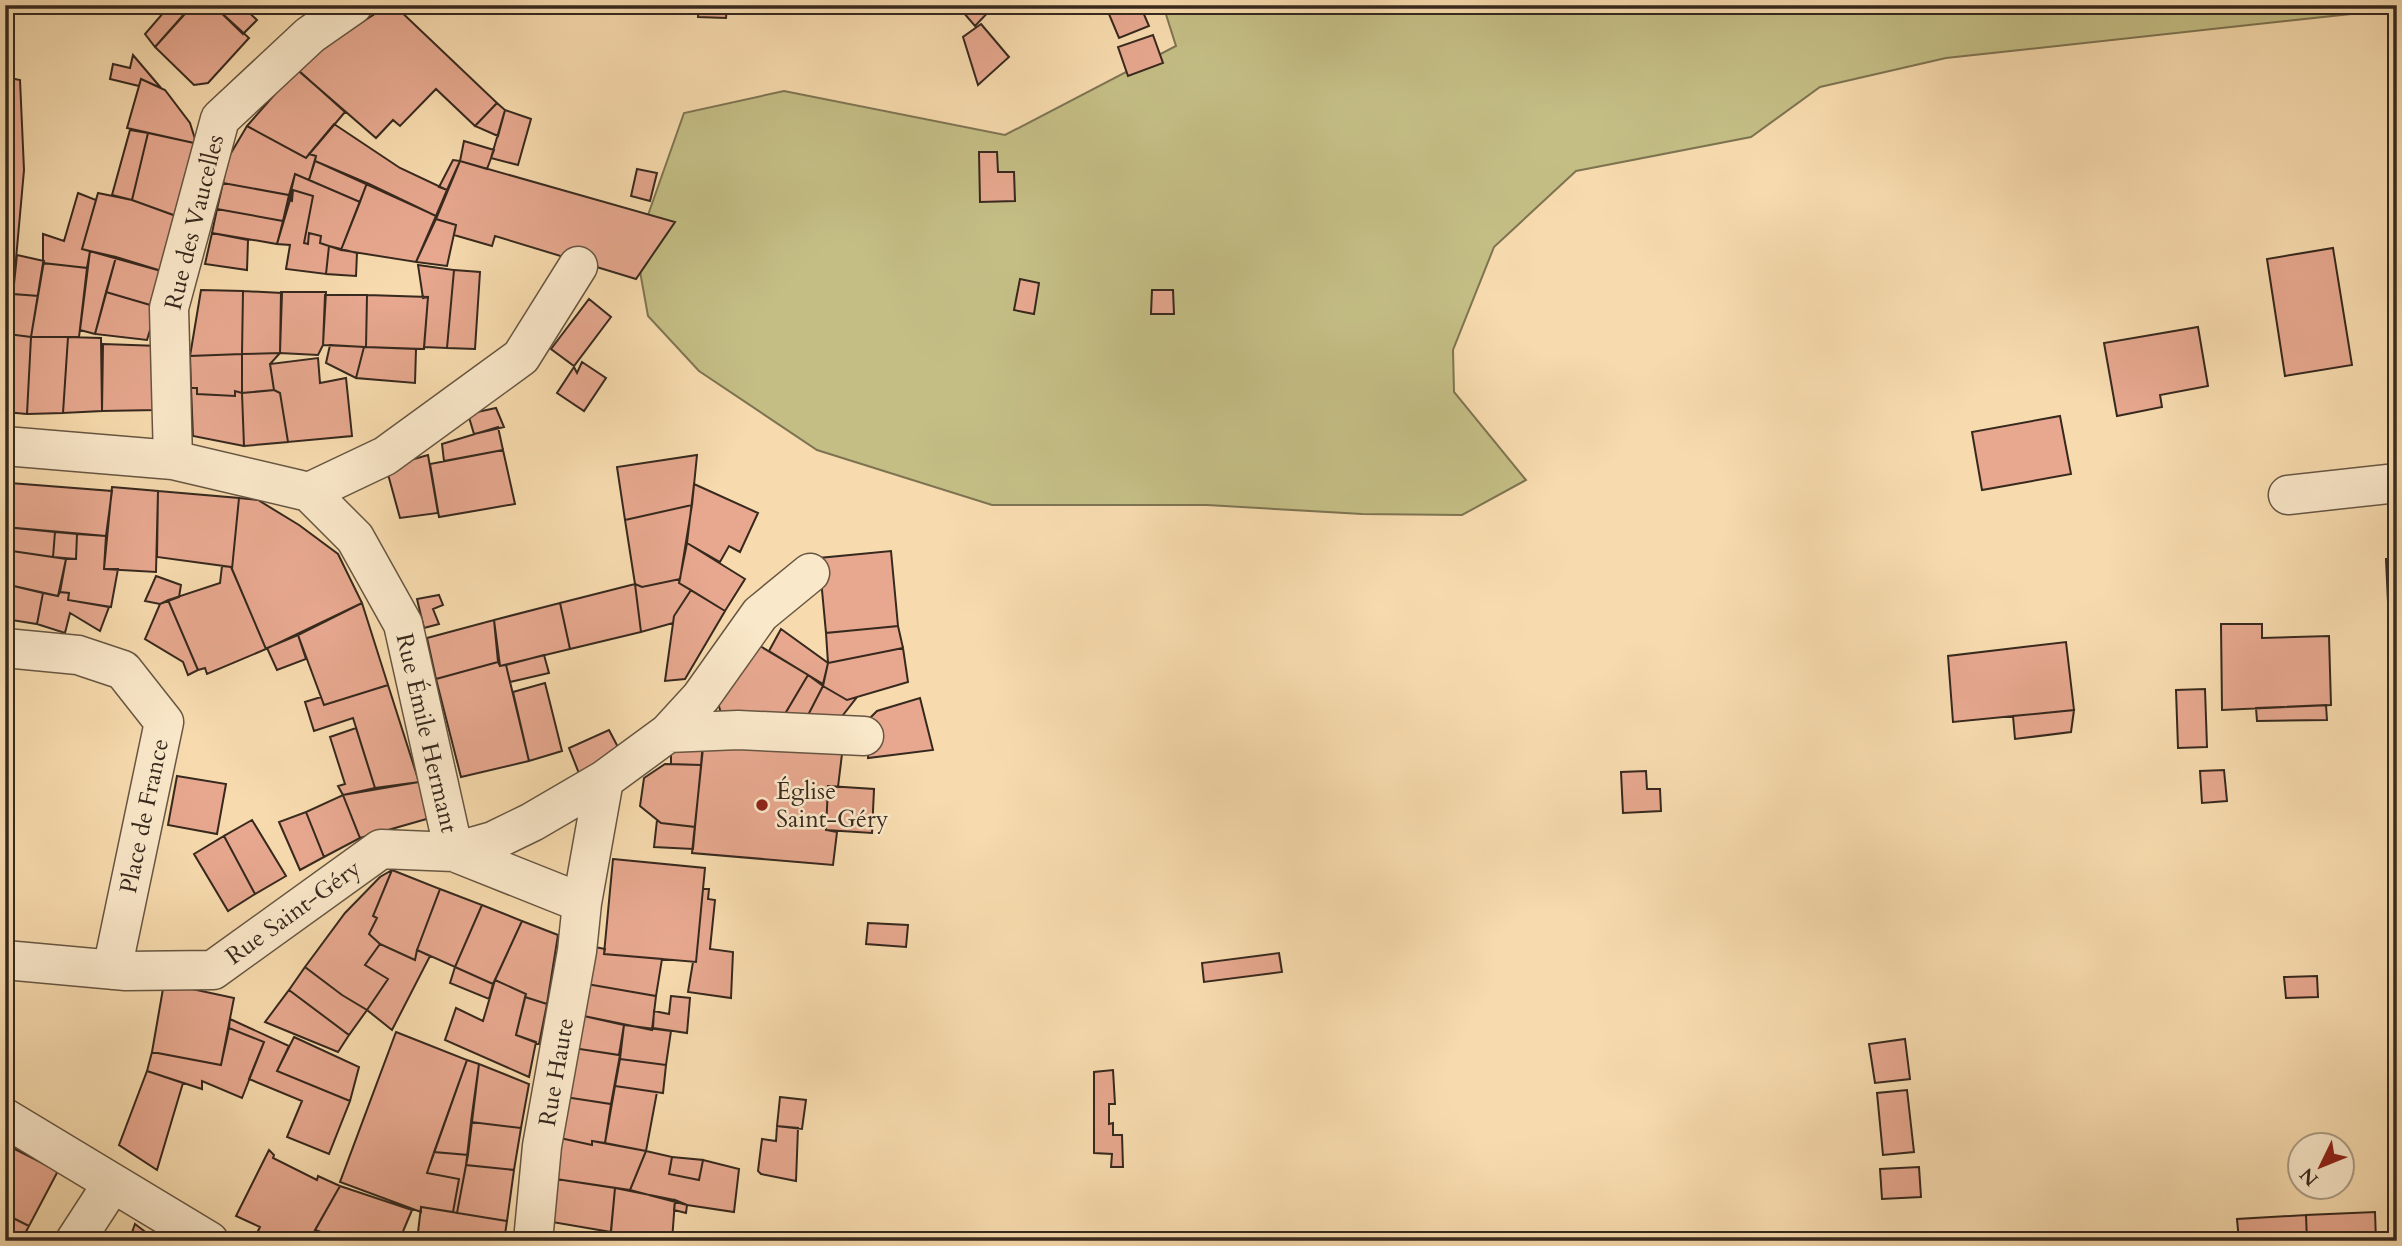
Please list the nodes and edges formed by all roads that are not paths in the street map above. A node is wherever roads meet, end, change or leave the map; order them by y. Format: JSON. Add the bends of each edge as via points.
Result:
{"nodes":[{"id":1,"x":353,"y":5,"type":"edge"},
{"id":2,"x":578,"y":266,"type":"dead end"},
{"id":3,"x":5,"y":446,"type":"edge"},
{"id":4,"x":173,"y":460,"type":"junction"},
{"id":5,"x":2397,"y":483,"type":"edge"},
{"id":6,"x":309,"y":492,"type":"junction"},
{"id":7,"x":2288,"y":495,"type":"dead end"},
{"id":8,"x":810,"y":573,"type":"dead end"},
{"id":9,"x":5,"y":648,"type":"edge"},
{"id":10,"x":668,"y":733,"type":"junction"},
{"id":11,"x":864,"y":736,"type":"dead end"},
{"id":12,"x":604,"y":780,"type":"junction"},
{"id":13,"x":454,"y":852,"type":"junction"},
{"id":14,"x":582,"y":903,"type":"junction"},
{"id":15,"x":5,"y":960,"type":"edge"},
{"id":16,"x":112,"y":970,"type":"junction"},
{"id":17,"x":5,"y":1118,"type":"edge"},
{"id":18,"x":113,"y":1184,"type":"junction"},
{"id":19,"x":75,"y":1241,"type":"edge"},
{"id":20,"x":209,"y":1241,"type":"edge"},
{"id":21,"x":533,"y":1241,"type":"edge"}],
"edges":[{"from":1,"to":4,"type":"street","name":"Rue des Vaucelles","via":[[310,35],[220,119],[169,308]]},
{"from":2,"to":6,"type":"street","via":[[521,357],[385,456]]},
{"from":3,"to":4,"type":"street"},
{"from":4,"to":6,"type":"street"},
{"from":5,"to":7,"type":"street"},
{"from":6,"to":13,"type":"street","name":"Rue Émile Hermant","via":[[355,538],[403,624]]},
{"from":8,"to":10,"type":"street","via":[[760,614]]},
{"from":9,"to":16,"type":"street","name":"Place de France","via":[[78,655],[123,670],[164,722]]},
{"from":10,"to":11,"type":"street","via":[[738,730]]},
{"from":10,"to":12,"type":"street"},
{"from":12,"to":13,"type":"street","via":[[493,841]]},
{"from":12,"to":14,"type":"street","name":"Rue Haute"},
{"from":13,"to":14,"type":"street"},
{"from":13,"to":16,"type":"street","name":"Rue Saint-Géry","via":[[381,849],[214,970]]},
{"from":14,"to":21,"type":"street","name":"Rue Haute","via":[[542,1146]]},
{"from":15,"to":16,"type":"street","name":"Rue Saint-Géry"},
{"from":17,"to":18,"type":"street"},
{"from":18,"to":19,"type":"street"},
{"from":18,"to":20,"type":"street"}]}
